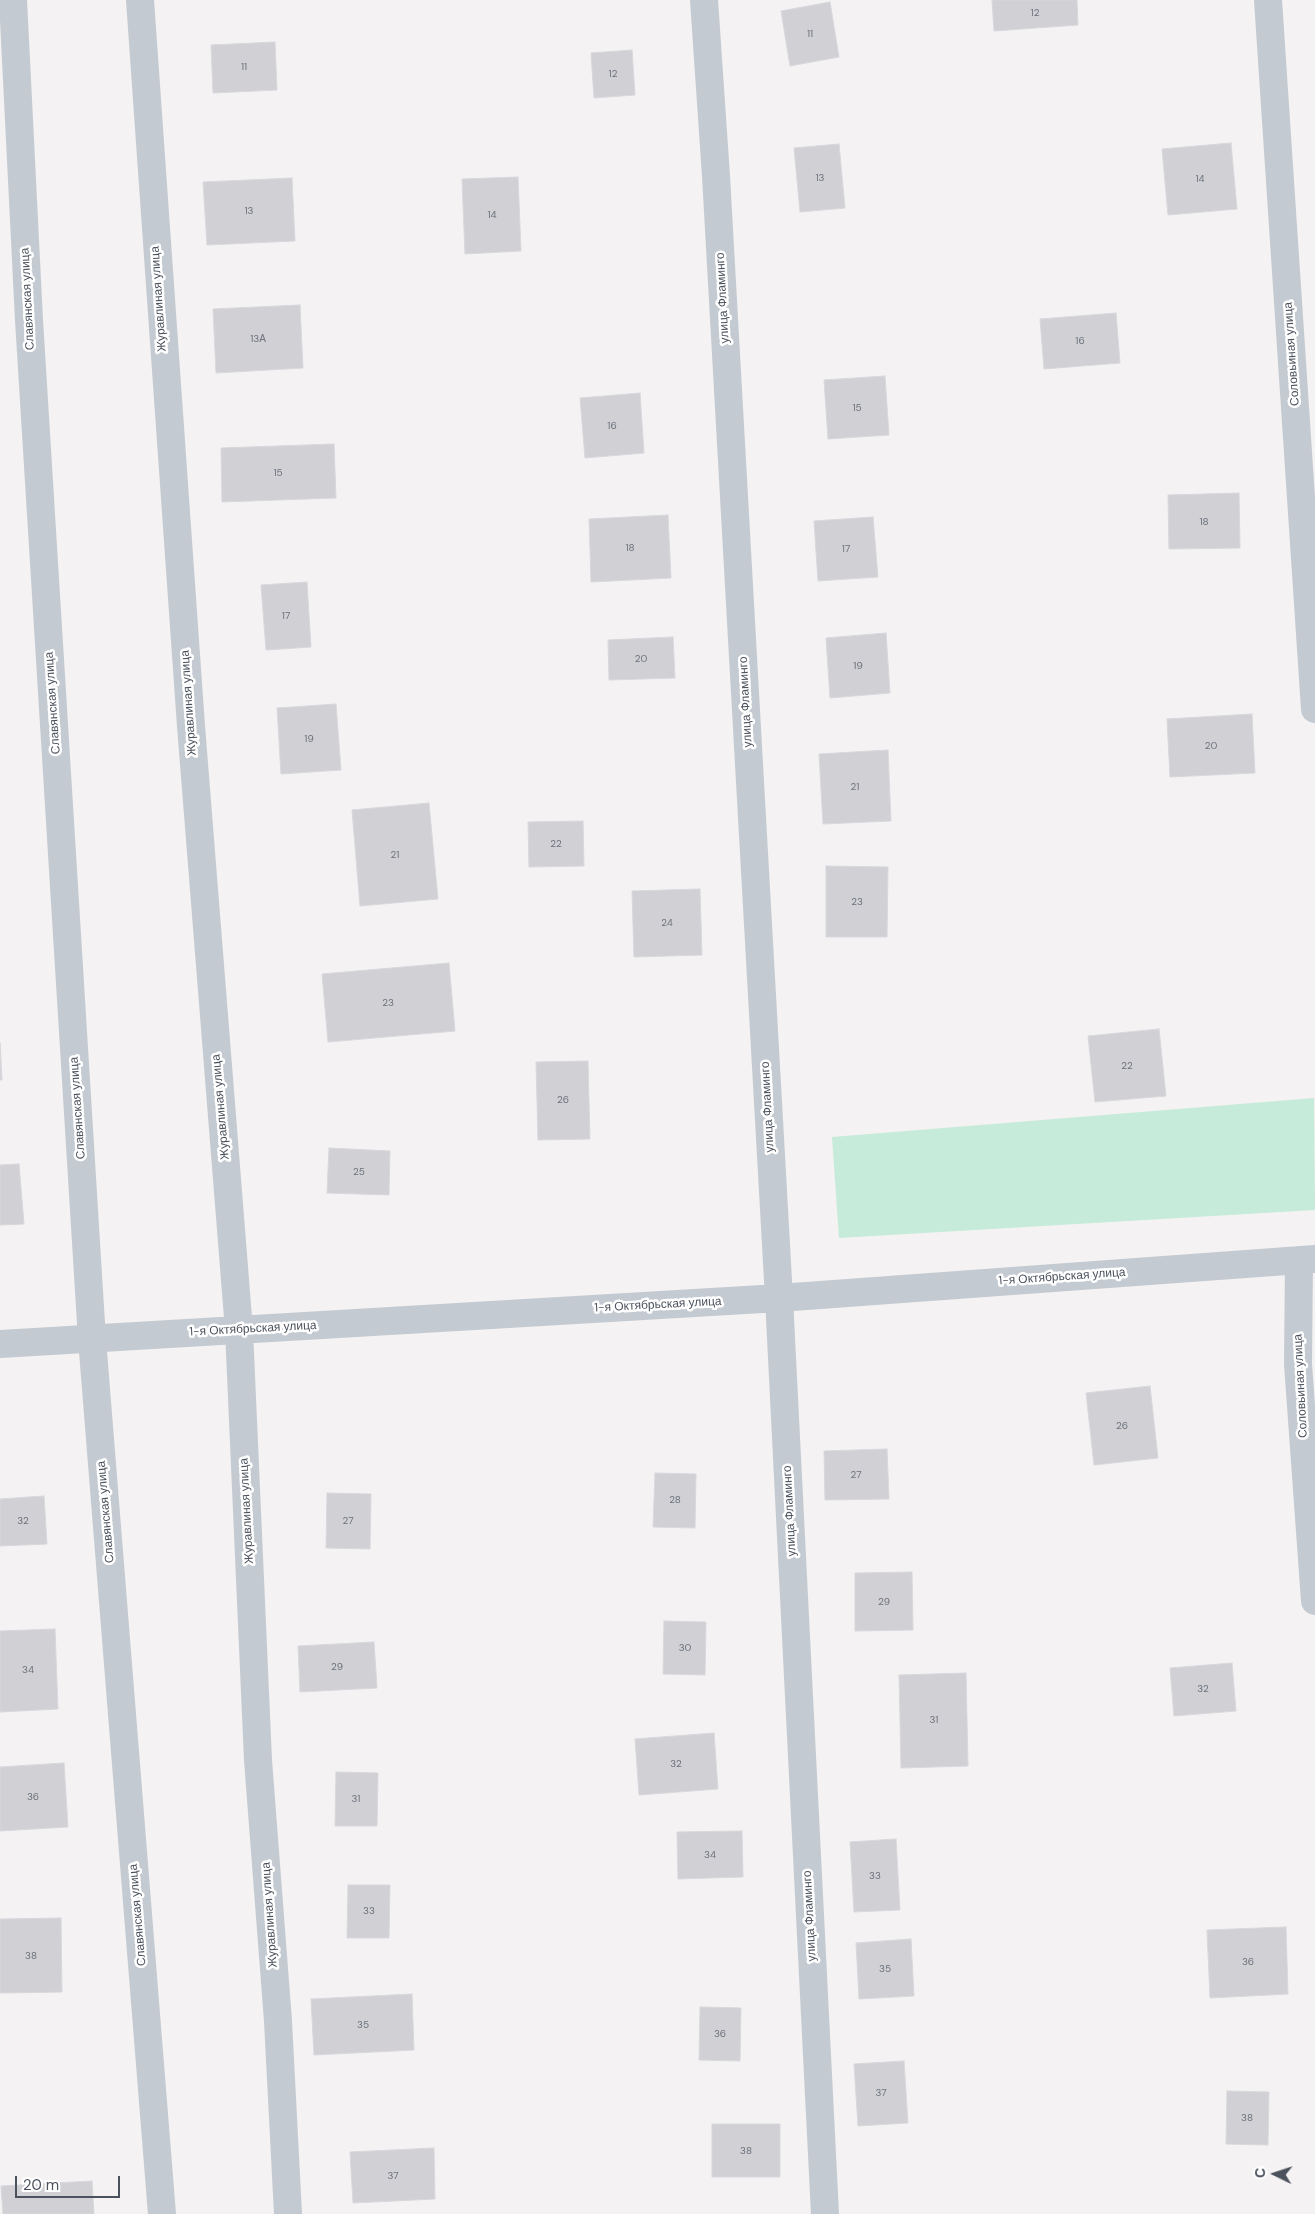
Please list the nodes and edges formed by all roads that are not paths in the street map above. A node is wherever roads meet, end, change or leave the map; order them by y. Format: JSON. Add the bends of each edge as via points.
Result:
{"nodes":[{"id":1,"x":13,"y":0,"type":"edge"},
{"id":2,"x":140,"y":0,"type":"edge"},
{"id":3,"x":704,"y":0,"type":"edge"},
{"id":4,"x":1268,"y":0,"type":"edge"},
{"id":5,"x":1315,"y":709,"type":"edge"},
{"id":6,"x":1307,"y":1259,"type":"edge"},
{"id":7,"x":779,"y":1298,"type":"junction"},
{"id":8,"x":239,"y":1330,"type":"junction"},
{"id":9,"x":92,"y":1339,"type":"junction"},
{"id":10,"x":0,"y":1344,"type":"edge"},
{"id":11,"x":1315,"y":1601,"type":"edge"},
{"id":12,"x":162,"y":2214,"type":"edge"},
{"id":13,"x":288,"y":2214,"type":"edge"},
{"id":14,"x":824,"y":2214,"type":"edge"}],
"edges":[{"from":1,"to":9,"type":"street","name":"Славянская улица","via":[[31,350]]},
{"from":2,"to":8,"type":"street","name":"Журавлиная улица","via":[[189,706]]},
{"from":3,"to":7,"type":"street","name":"улица Фламинго"},
{"from":4,"to":5,"type":"street","name":"Соловьиная улица"},
{"from":6,"to":7,"type":"street","name":"1-я Октябрьская улица"},
{"from":6,"to":11,"type":"street","name":"Соловьиная улица","via":[[1298,1364]]},
{"from":7,"to":8,"type":"street","name":"1-я Октябрьская улица"},
{"from":7,"to":14,"type":"street","name":"улица Фламинго"},
{"from":8,"to":9,"type":"street","name":"1-я Октябрьская улица"},
{"from":8,"to":13,"type":"street","name":"Журавлиная улица","via":[[258,1760],[278,2021]]},
{"from":9,"to":10,"type":"street","name":"1-я Октябрьская улица"},
{"from":9,"to":12,"type":"street","name":"Славянская улица"}]}
